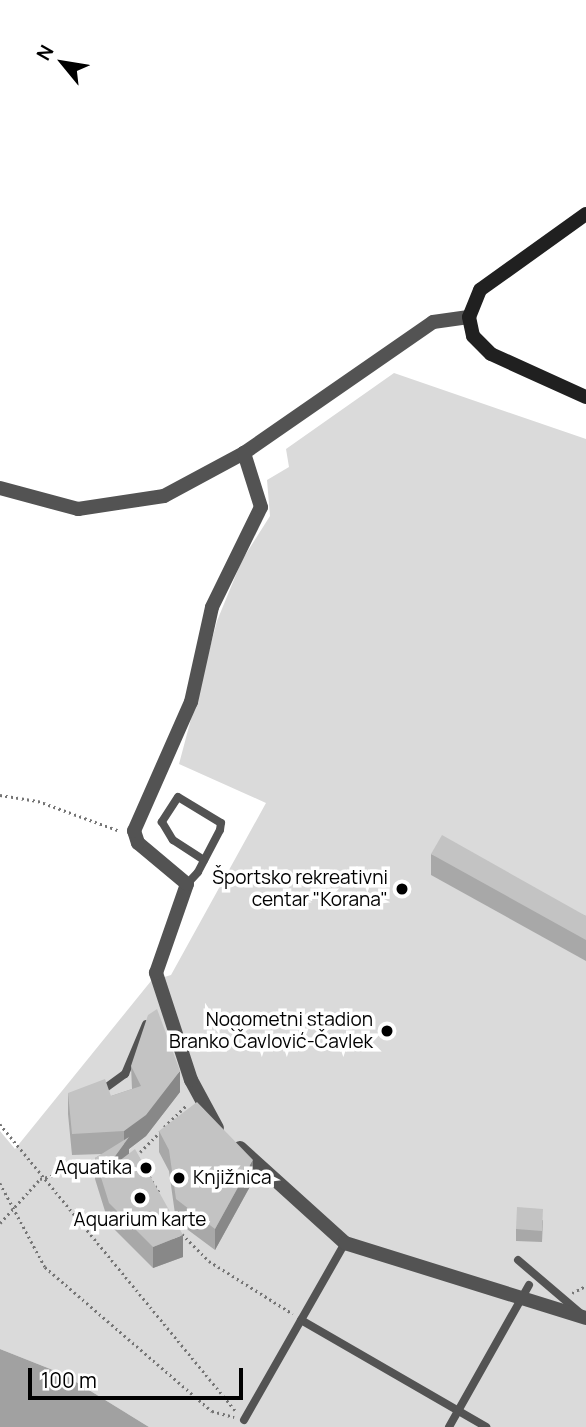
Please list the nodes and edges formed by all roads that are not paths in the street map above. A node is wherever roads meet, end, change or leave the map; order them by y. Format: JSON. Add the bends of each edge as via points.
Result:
{"nodes":[{"id":1,"x":586,"y":214,"type":"edge"},
{"id":2,"x":470,"y":317,"type":"junction"},
{"id":3,"x":586,"y":397,"type":"edge"},
{"id":4,"x":244,"y":453,"type":"junction"},
{"id":5,"x":0,"y":488,"type":"edge"},
{"id":6,"x":205,"y":860,"type":"junction"},
{"id":7,"x":187,"y":884,"type":"junction"},
{"id":8,"x":166,"y":1012,"type":"junction"},
{"id":9,"x":85,"y":1099,"type":"edge"},
{"id":10,"x":345,"y":1243,"type":"junction"},
{"id":11,"x":518,"y":1260,"type":"dead end"},
{"id":12,"x":529,"y":1286,"type":"dead end"},
{"id":13,"x":523,"y":1300,"type":"junction"},
{"id":14,"x":586,"y":1318,"type":"edge"},
{"id":15,"x":301,"y":1320,"type":"junction"},
{"id":16,"x":458,"y":1411,"type":"junction"},
{"id":17,"x":244,"y":1420,"type":"road end"},
{"id":18,"x":449,"y":1427,"type":"edge"},
{"id":19,"x":486,"y":1427,"type":"edge"}],
"edges":[{"from":1,"to":2,"type":"street","via":[[480,290]]},
{"from":2,"to":3,"type":"street","via":[[473,336],[491,354]]},
{"from":2,"to":4,"type":"street","via":[[433,322]]},
{"from":4,"to":5,"type":"street","via":[[164,496],[117,508],[78,509]]},
{"from":4,"to":7,"type":"street","via":[[261,508],[212,607],[191,702],[134,831],[138,843]]},
{"from":6,"to":6,"type":"lane","via":[[221,823],[178,797],[162,822],[173,840]]},
{"from":6,"to":7,"type":"lane"},
{"from":7,"to":8,"type":"street","via":[[159,957]]},
{"from":8,"to":9,"type":"lane","via":[[147,1021],[116,1085]]},
{"from":8,"to":10,"type":"street","via":[[212,1123]]},
{"from":10,"to":13,"type":"street"},
{"from":10,"to":15,"type":"lane"},
{"from":11,"to":14,"type":"lane"},
{"from":12,"to":13,"type":"lane"},
{"from":13,"to":14,"type":"street"},
{"from":13,"to":16,"type":"lane"},
{"from":15,"to":16,"type":"lane"},
{"from":15,"to":17,"type":"lane"},
{"from":16,"to":18,"type":"lane"},
{"from":16,"to":19,"type":"lane"}]}
